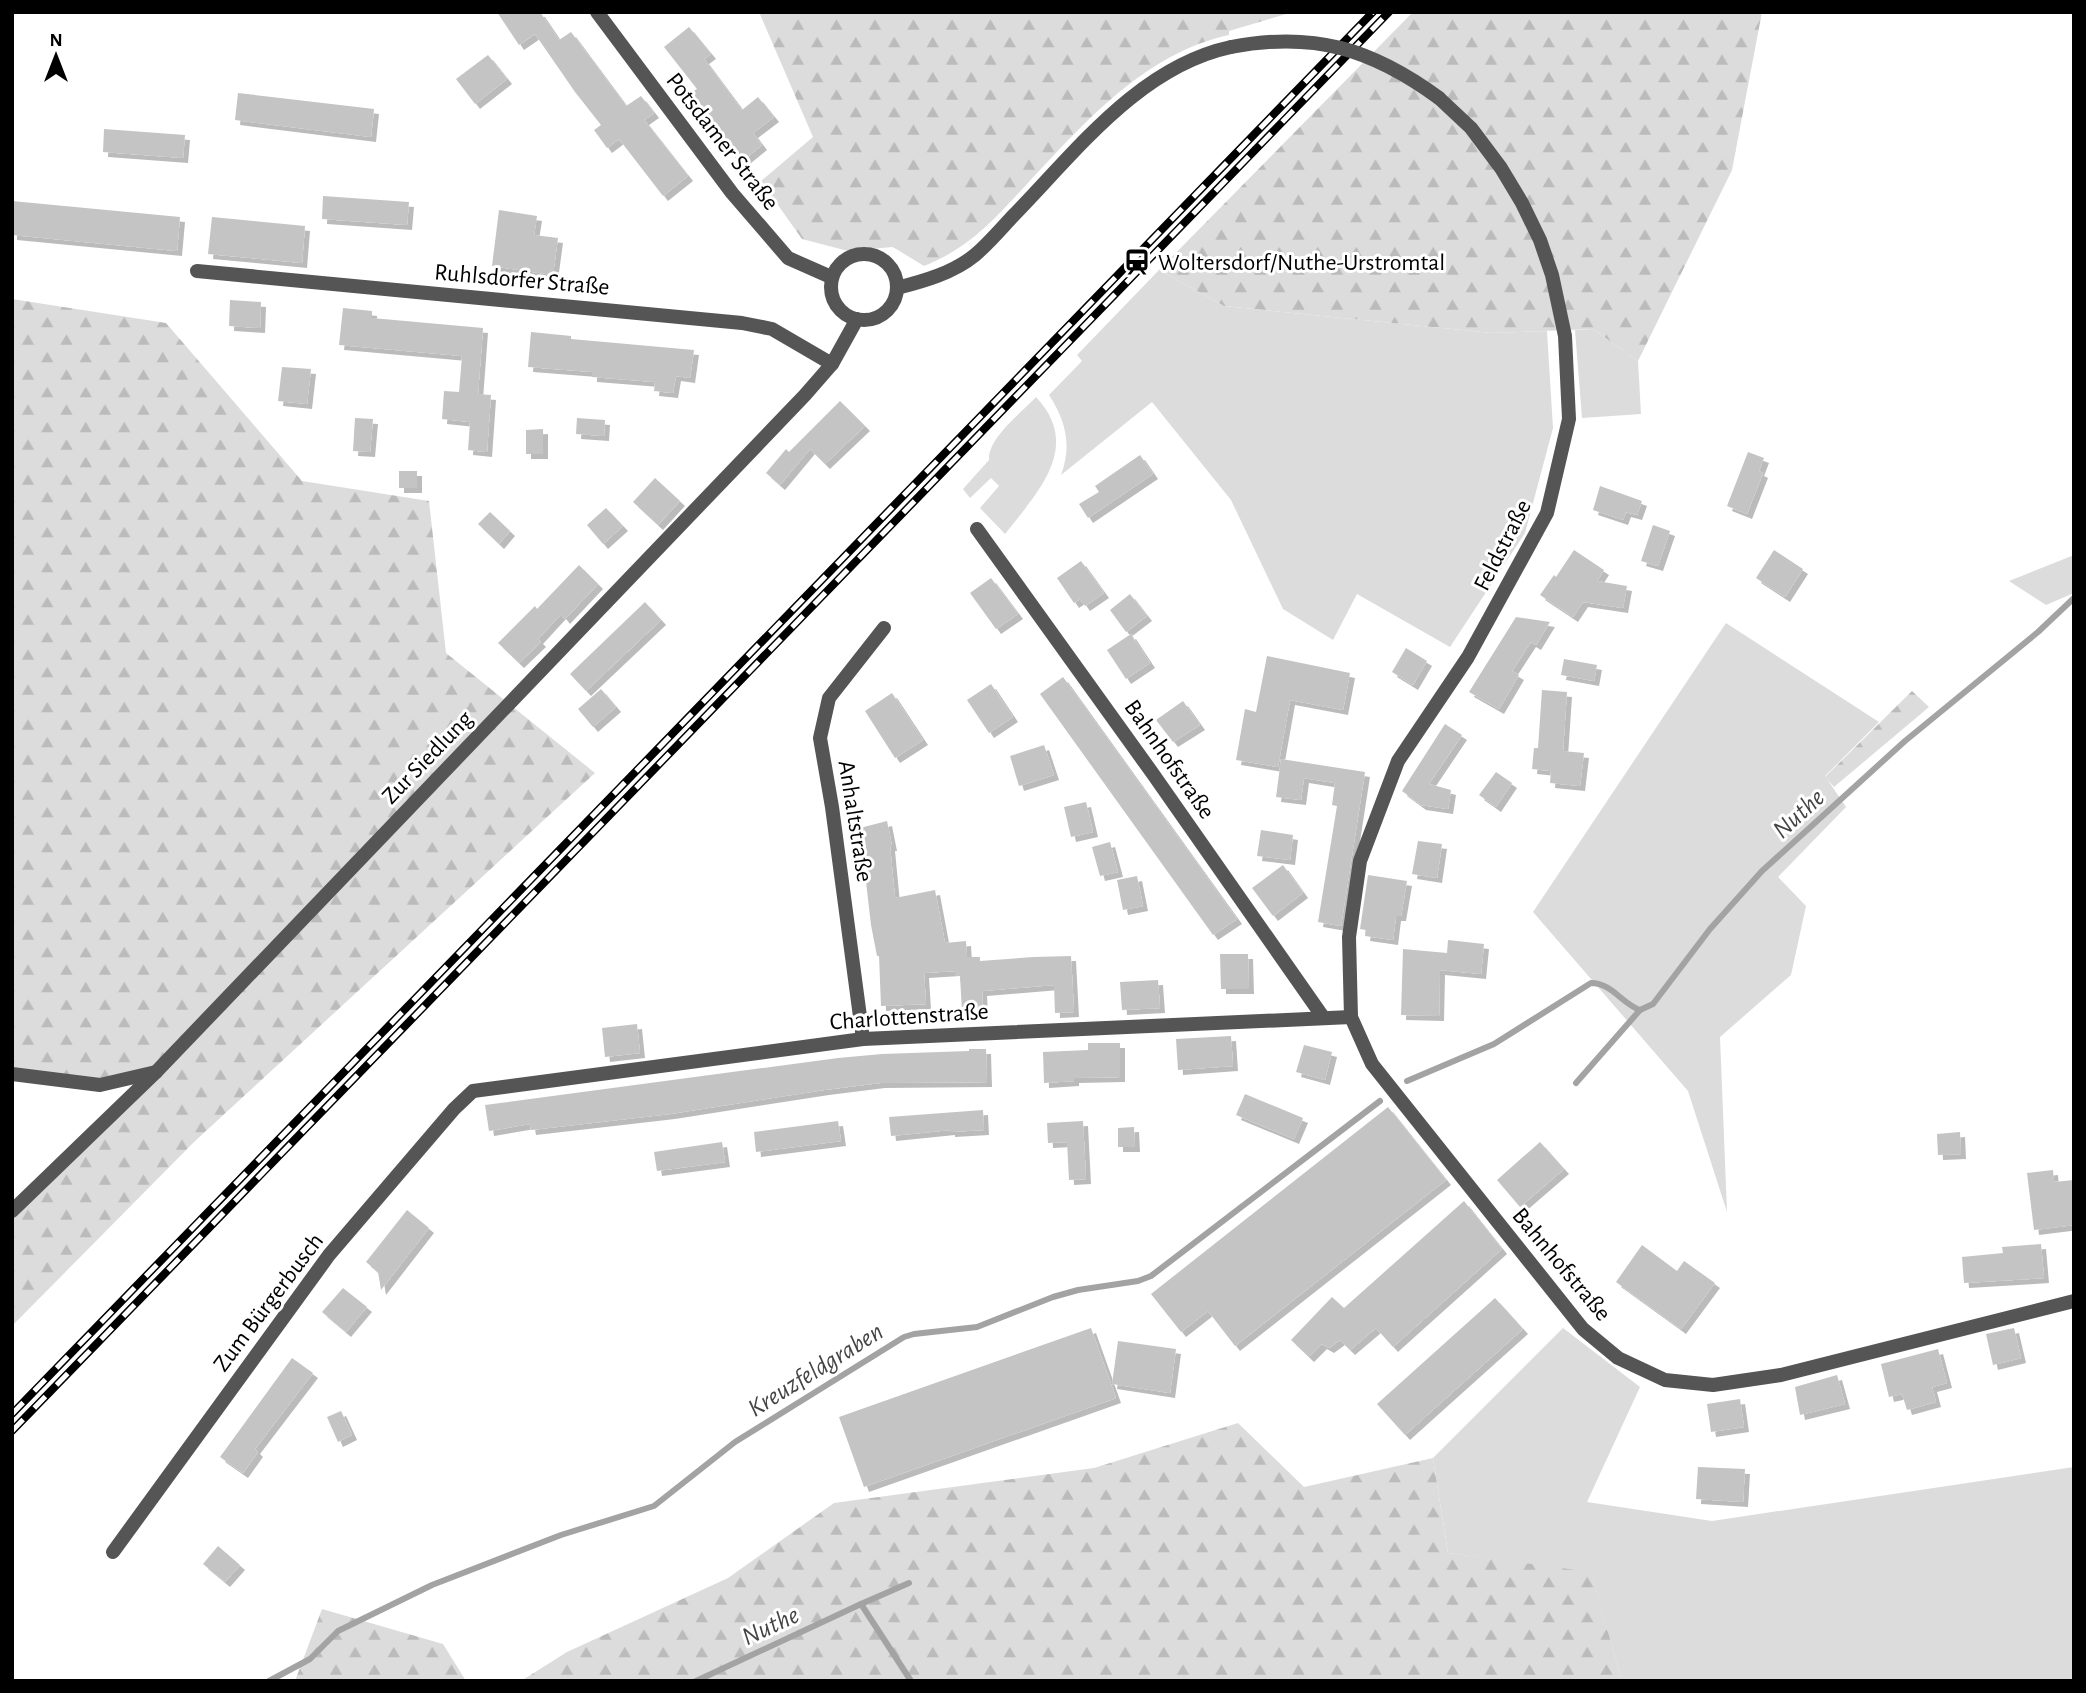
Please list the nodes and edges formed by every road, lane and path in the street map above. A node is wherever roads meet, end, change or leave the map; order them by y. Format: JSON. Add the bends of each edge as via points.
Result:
{"nodes":[{"id":1,"x":597,"y":12,"type":"edge"},
{"id":2,"x":197,"y":271,"type":"dead end"},
{"id":3,"x":831,"y":277,"type":"junction"},
{"id":4,"x":897,"y":288,"type":"junction"},
{"id":5,"x":857,"y":319,"type":"junction"},
{"id":6,"x":832,"y":364,"type":"junction"},
{"id":7,"x":977,"y":529,"type":"dead end"},
{"id":8,"x":884,"y":628,"type":"dead end"},
{"id":9,"x":1323,"y":1017,"type":"junction"},
{"id":10,"x":1351,"y":1017,"type":"junction"},
{"id":11,"x":863,"y":1040,"type":"junction"},
{"id":12,"x":157,"y":1071,"type":"junction"},
{"id":13,"x":12,"y":1074,"type":"edge"},
{"id":14,"x":473,"y":1091,"type":"joint"},
{"id":15,"x":12,"y":1211,"type":"edge"},
{"id":16,"x":2074,"y":1301,"type":"edge"},
{"id":17,"x":113,"y":1552,"type":"dead end"}],
"edges":[{"from":1,"to":3,"type":"street","name":"Potsdamer Straße","via":[[732,193],[788,258]]},
{"from":2,"to":6,"type":"street","name":"Ruhlsdorfer Straße","via":[[742,323],[772,329]]},
{"from":3,"to":4,"type":"street","via":[[845,259],[865,254],[885,261]]},
{"from":3,"to":5,"type":"street","via":[[838,308]]},
{"from":4,"to":5,"type":"street","via":[[895,299],[880,316]]},
{"from":4,"to":10,"type":"street","name":"Feldstraße","bridge":true,"via":[[933,279],[974,256],[1141,91],[1183,64],[1231,47],[1296,41],[1350,50],[1388,65],[1439,98],[1471,128],[1502,168],[1540,240],[1552,275],[1565,335],[1569,419],[1547,513],[1468,657],[1398,761],[1360,861],[1349,937]]},
{"from":5,"to":6,"type":"street","name":"Zur Siedlung"},
{"from":6,"to":12,"type":"street","name":"Zur Siedlung"},
{"from":7,"to":9,"type":"street","name":"Bahnhofstraße"},
{"from":8,"to":11,"type":"street","name":"Anhaltstraße","via":[[829,698],[820,738]]},
{"from":9,"to":10,"type":"street","name":"Charlottenstraße"},
{"from":9,"to":11,"type":"street","name":"Charlottenstraße"},
{"from":10,"to":16,"type":"street","name":"Bahnhofstraße","via":[[1372,1063],[1583,1329],[1618,1358],[1665,1380],[1713,1385],[1782,1375]]},
{"from":11,"to":14,"type":"street","name":"Charlottenstraße"},
{"from":12,"to":13,"type":"street","via":[[100,1085]]},
{"from":12,"to":15,"type":"street","name":"Zur Siedlung"},
{"from":14,"to":17,"type":"street","name":"Zum Bürgerbusch","via":[[329,1255]]}]}
